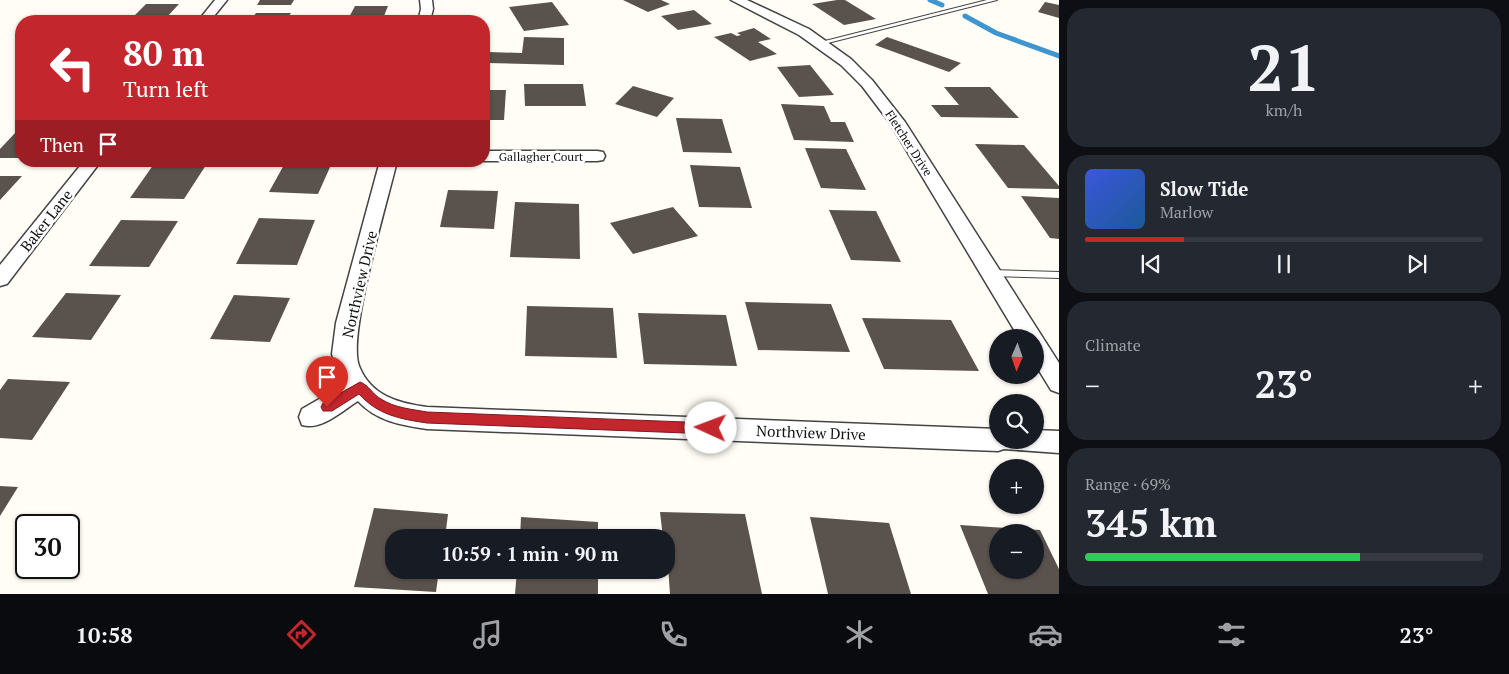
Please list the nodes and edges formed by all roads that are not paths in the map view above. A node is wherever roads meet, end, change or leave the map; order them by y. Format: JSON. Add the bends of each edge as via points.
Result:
{"nodes":[{"id":1,"x":221,"y":0,"type":"edge"},
{"id":2,"x":426,"y":0,"type":"edge"},
{"id":3,"x":737,"y":0,"type":"edge"},
{"id":4,"x":994,"y":0,"type":"edge"},
{"id":5,"x":209,"y":15,"type":"edge"},
{"id":6,"x":426,"y":15,"type":"edge"},
{"id":7,"x":820,"y":43,"type":"junction"},
{"id":8,"x":490,"y":156,"type":"edge"},
{"id":9,"x":597,"y":156,"type":"dead end"},
{"id":10,"x":88,"y":167,"type":"edge"},
{"id":11,"x":387,"y":167,"type":"edge"},
{"id":12,"x":991,"y":273,"type":"junction"},
{"id":13,"x":1059,"y":274,"type":"edge"},
{"id":14,"x":0,"y":279,"type":"edge"},
{"id":15,"x":1025,"y":329,"type":"edge"},
{"id":16,"x":1044,"y":359,"type":"edge"},
{"id":17,"x":1059,"y":383,"type":"edge"},
{"id":18,"x":360,"y":387,"type":"junction"},
{"id":19,"x":311,"y":417,"type":"dead end"},
{"id":20,"x":989,"y":440,"type":"edge"},
{"id":21,"x":1044,"y":441,"type":"edge"},
{"id":22,"x":1059,"y":442,"type":"edge"}],
"edges":[{"from":1,"to":5,"type":"street"},
{"from":2,"to":6,"type":"street"},
{"from":3,"to":7,"type":"street","name":"Fletcher Drive","via":[[785,22]]},
{"from":4,"to":7,"type":"lane"},
{"from":7,"to":12,"type":"street","name":"Fletcher Drive","via":[[846,62],[879,98]]},
{"from":8,"to":9,"type":"street","name":"Gallagher Court"},
{"from":10,"to":14,"type":"street","name":"Baker Lane"},
{"from":11,"to":18,"type":"street","name":"Northview Drive","via":[[347,323],[344,354]]},
{"from":12,"to":13,"type":"lane"},
{"from":12,"to":15,"type":"street","name":"Fletcher Drive"},
{"from":16,"to":17,"type":"street"},
{"from":18,"to":19,"type":"street"},
{"from":18,"to":20,"type":"street","name":"Northview Drive","via":[[375,403],[395,412],[427,418]]},
{"from":21,"to":22,"type":"street"}]}
